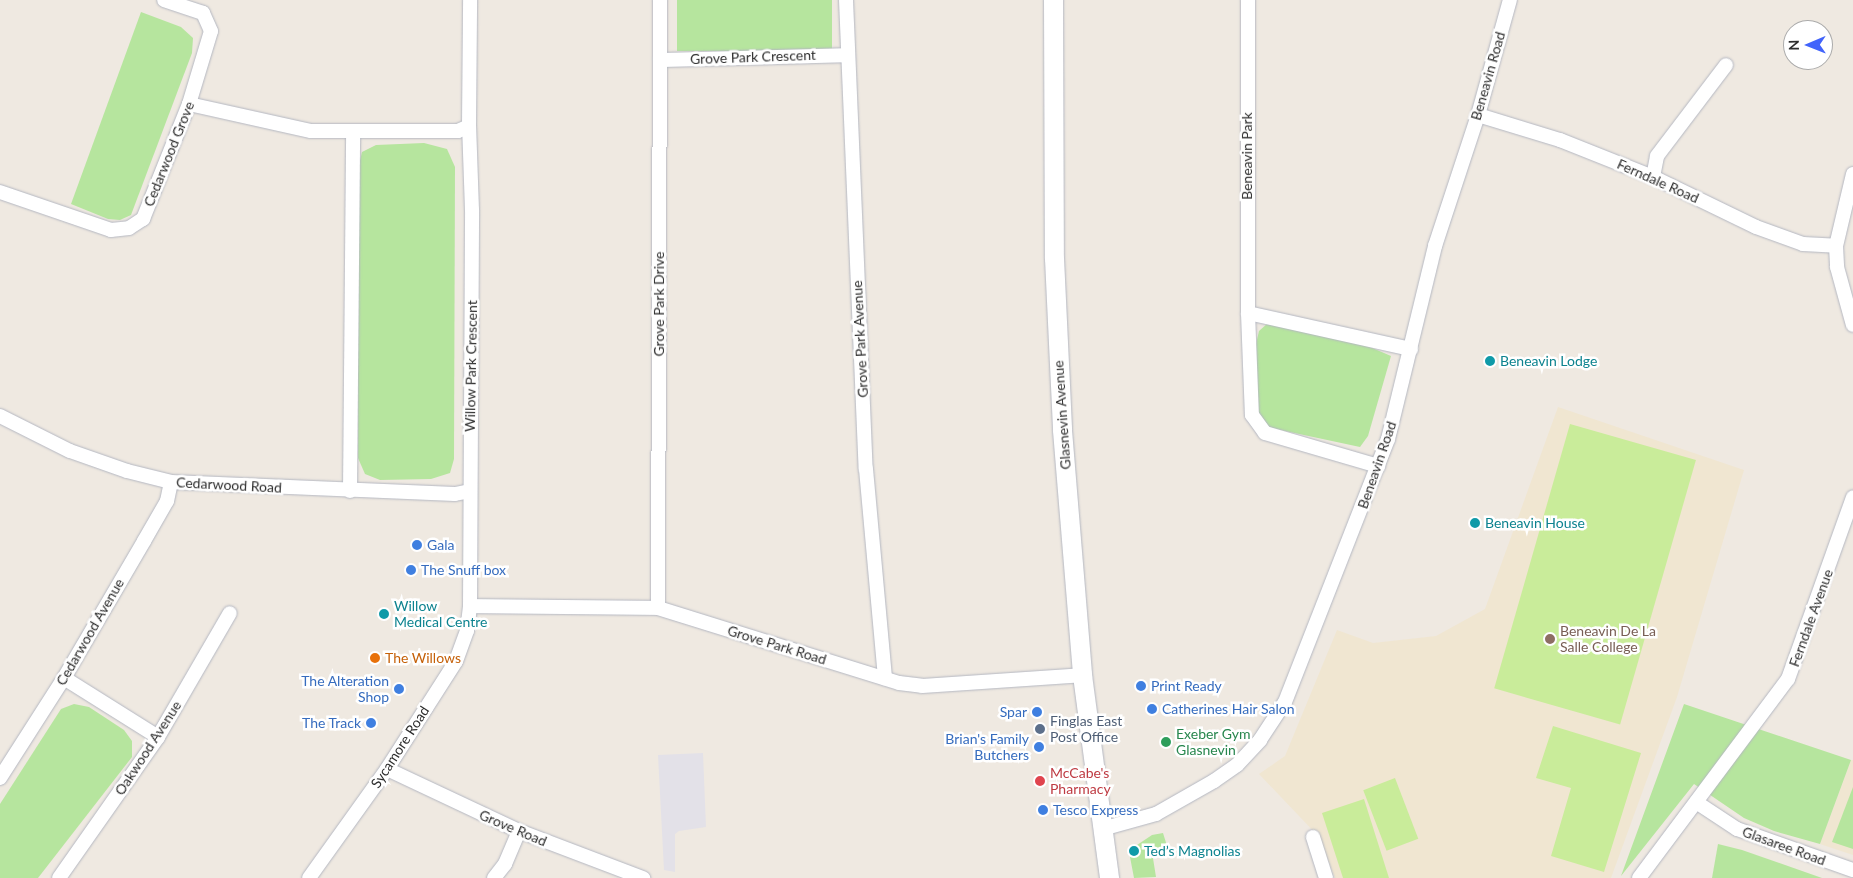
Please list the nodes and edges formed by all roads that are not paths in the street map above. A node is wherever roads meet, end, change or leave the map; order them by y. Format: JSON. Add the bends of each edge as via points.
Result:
{"nodes":[{"id":1,"x":164,"y":0,"type":"edge"},
{"id":2,"x":470,"y":0,"type":"edge"},
{"id":3,"x":660,"y":0,"type":"edge"},
{"id":4,"x":846,"y":0,"type":"edge"},
{"id":5,"x":1053,"y":0,"type":"edge"},
{"id":6,"x":1248,"y":0,"type":"edge"},
{"id":7,"x":1510,"y":0,"type":"edge"},
{"id":8,"x":847,"y":55,"type":"junction"},
{"id":9,"x":660,"y":60,"type":"junction"},
{"id":10,"x":1726,"y":65,"type":"dead end"},
{"id":11,"x":189,"y":104,"type":"junction"},
{"id":12,"x":1478,"y":115,"type":"junction"},
{"id":13,"x":469,"y":126,"type":"junction"},
{"id":14,"x":353,"y":134,"type":"junction"},
{"id":15,"x":1853,"y":174,"type":"edge"},
{"id":16,"x":1653,"y":177,"type":"junction"},
{"id":17,"x":0,"y":192,"type":"edge"},
{"id":18,"x":1836,"y":246,"type":"junction"},
{"id":19,"x":1248,"y":312,"type":"junction"},
{"id":20,"x":1853,"y":325,"type":"edge"},
{"id":21,"x":1410,"y":349,"type":"junction"},
{"id":22,"x":0,"y":416,"type":"edge"},
{"id":23,"x":1378,"y":466,"type":"junction"},
{"id":24,"x":171,"y":482,"type":"junction"},
{"id":25,"x":350,"y":491,"type":"junction"},
{"id":26,"x":470,"y":491,"type":"junction"},
{"id":27,"x":1853,"y":497,"type":"edge"},
{"id":28,"x":470,"y":606,"type":"junction"},
{"id":29,"x":658,"y":608,"type":"junction"},
{"id":30,"x":230,"y":613,"type":"dead end"},
{"id":31,"x":1082,"y":675,"type":"junction"},
{"id":32,"x":64,"y":678,"type":"junction"},
{"id":33,"x":885,"y":678,"type":"junction"},
{"id":34,"x":158,"y":737,"type":"junction"},
{"id":35,"x":387,"y":769,"type":"junction"},
{"id":36,"x":0,"y":778,"type":"edge"},
{"id":37,"x":1696,"y":802,"type":"junction"},
{"id":38,"x":1102,"y":829,"type":"junction"},
{"id":39,"x":519,"y":831,"type":"junction"},
{"id":40,"x":1313,"y":837,"type":"dead end"},
{"id":41,"x":1853,"y":870,"type":"edge"},
{"id":42,"x":59,"y":878,"type":"edge"},
{"id":43,"x":309,"y":878,"type":"edge"},
{"id":44,"x":494,"y":878,"type":"edge"},
{"id":45,"x":643,"y":878,"type":"edge"},
{"id":46,"x":1109,"y":878,"type":"edge"},
{"id":47,"x":1326,"y":878,"type":"edge"},
{"id":48,"x":1639,"y":878,"type":"edge"}],
"edges":[{"from":1,"to":11,"type":"street","name":"Cedarwood Grove","via":[[203,13],[211,31]]},
{"from":2,"to":13,"type":"street","name":"Willow Park Crescent"},
{"from":3,"to":9,"type":"street","name":"Grove Park Drive"},
{"from":4,"to":8,"type":"street","name":"Grove Park Avenue"},
{"from":5,"to":31,"type":"main road","name":"Glasnevin Avenue","via":[[1052,153],[1058,373]]},
{"from":6,"to":19,"type":"street","name":"Beneavin Park"},
{"from":7,"to":12,"type":"street","name":"Beneavin Road"},
{"from":8,"to":9,"type":"street","name":"Grove Park Crescent"},
{"from":8,"to":33,"type":"street","name":"Grove Park Avenue","via":[[866,469]]},
{"from":9,"to":29,"type":"street","name":"Grove Park Drive"},
{"from":10,"to":16,"type":"street","via":[[1657,156]]},
{"from":11,"to":14,"type":"street","via":[[270,125]]},
{"from":11,"to":17,"type":"street","name":"Cedarwood Grove","via":[[143,219],[129,228],[111,230]]},
{"from":12,"to":16,"type":"street","name":"Ferndale Road","via":[[1560,140]]},
{"from":12,"to":21,"type":"street","name":"Beneavin Road","via":[[1435,246]]},
{"from":13,"to":14,"type":"street","via":[[458,132]]},
{"from":13,"to":26,"type":"street","name":"Willow Park Crescent","via":[[472,210]]},
{"from":14,"to":25,"type":"street"},
{"from":15,"to":18,"type":"street"},
{"from":16,"to":18,"type":"street","name":"Ferndale Road","via":[[1756,227],[1803,244]]},
{"from":18,"to":20,"type":"street","via":[[1837,267]]},
{"from":19,"to":21,"type":"street"},
{"from":19,"to":23,"type":"street","name":"Beneavin Park","via":[[1252,415],[1258,427],[1265,433]]},
{"from":21,"to":23,"type":"street","name":"Beneavin Road","via":[[1388,439]]},
{"from":22,"to":24,"type":"street","name":"Cedarwood Road","via":[[70,451]]},
{"from":23,"to":38,"type":"street","name":"Beneavin Road","via":[[1284,702],[1260,740],[1237,765],[1190,796],[1156,814]]},
{"from":24,"to":25,"type":"street","name":"Cedarwood Road"},
{"from":24,"to":32,"type":"street","name":"Cedarwood Avenue","via":[[167,501]]},
{"from":25,"to":26,"type":"street","name":"Cedarwood Road","via":[[455,494]]},
{"from":26,"to":28,"type":"street","name":"Willow Park Crescent"},
{"from":27,"to":37,"type":"street","name":"Ferndale Avenue","via":[[1788,679]]},
{"from":28,"to":29,"type":"street","name":"Grove Park Road"},
{"from":28,"to":35,"type":"street","name":"Sycamore Road","via":[[467,631],[456,661]]},
{"from":29,"to":33,"type":"street","name":"Grove Park Road"},
{"from":30,"to":34,"type":"street","name":"Oakwood Avenue"},
{"from":31,"to":33,"type":"street","name":"Grove Park Road","via":[[922,686]]},
{"from":31,"to":38,"type":"main road","name":"Glasnevin Avenue"},
{"from":32,"to":34,"type":"street"},
{"from":32,"to":36,"type":"street","name":"Cedarwood Avenue"},
{"from":34,"to":42,"type":"street","name":"Oakwood Avenue"},
{"from":35,"to":39,"type":"street","name":"Grove Road"},
{"from":35,"to":43,"type":"street","name":"Sycamore Road"},
{"from":37,"to":41,"type":"street","name":"Glasaree Road","via":[[1737,830]]},
{"from":37,"to":48,"type":"street"},
{"from":38,"to":46,"type":"main road","name":"Glasnevin Avenue"},
{"from":39,"to":44,"type":"street","via":[[505,864]]},
{"from":39,"to":45,"type":"street","name":"Grove Road"},
{"from":40,"to":47,"type":"street"}]}
